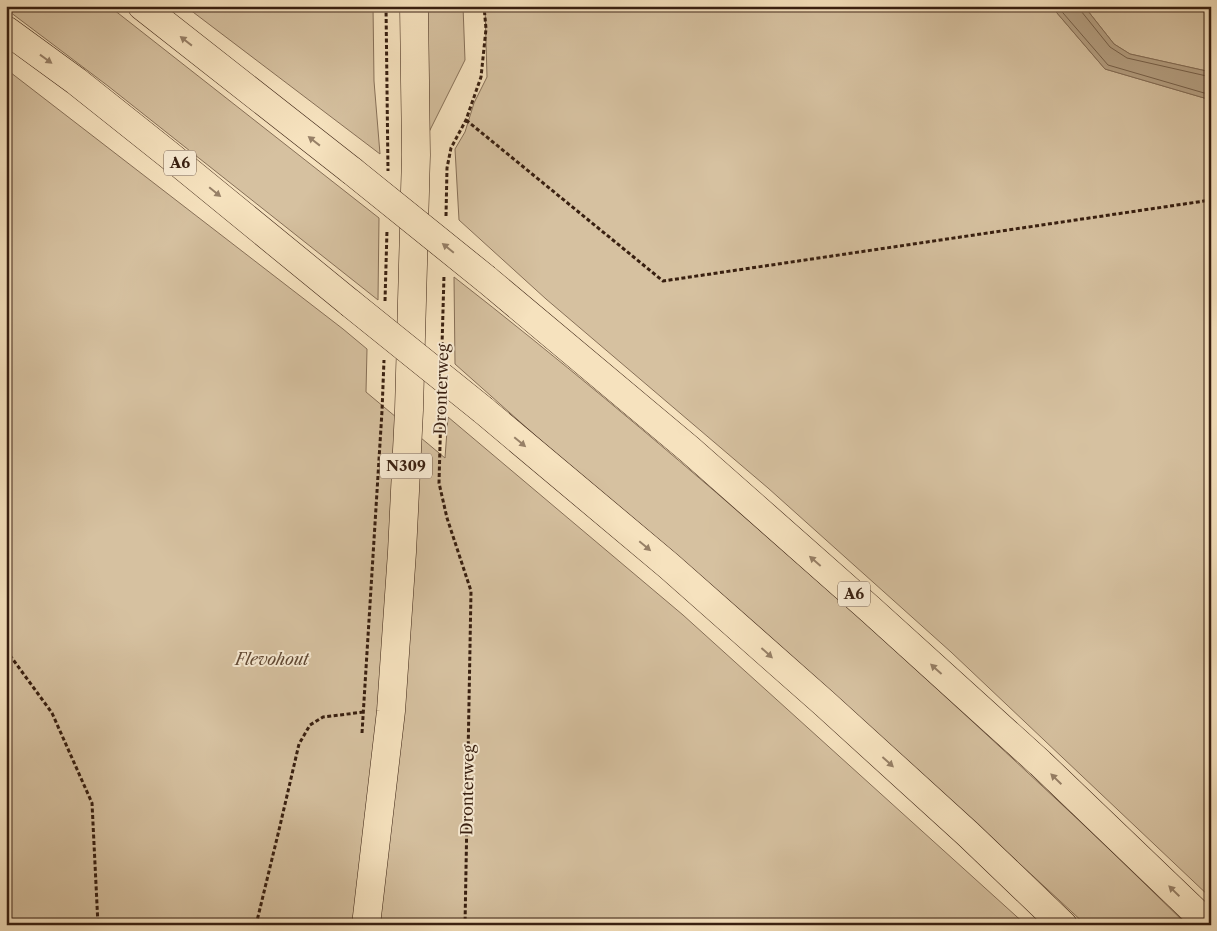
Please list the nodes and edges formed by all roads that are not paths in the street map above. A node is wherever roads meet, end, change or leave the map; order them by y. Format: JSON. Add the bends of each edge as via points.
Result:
{"nodes":[{"id":1,"x":142,"y":6,"type":"edge"},
{"id":2,"x":414,"y":6,"type":"edge"},
{"id":3,"x":6,"y":30,"type":"edge"},
{"id":4,"x":366,"y":925,"type":"edge"},
{"id":5,"x":1063,"y":925,"type":"edge"},
{"id":6,"x":1209,"y":925,"type":"edge"}],
"edges":[{"from":6,"to":1,"type":"main road","number":"A6","one_way":true,"bridge":true,"via":[[1040,763],[689,449],[352,170]]},
{"from":2,"to":4,"type":"main road","name":"Dronterweg","number":"N309","via":[[416,155],[404,514],[391,711]]},
{"from":3,"to":5,"type":"main road","number":"A6","one_way":true,"bridge":true,"via":[[170,155],[669,566],[824,703]]}]}
